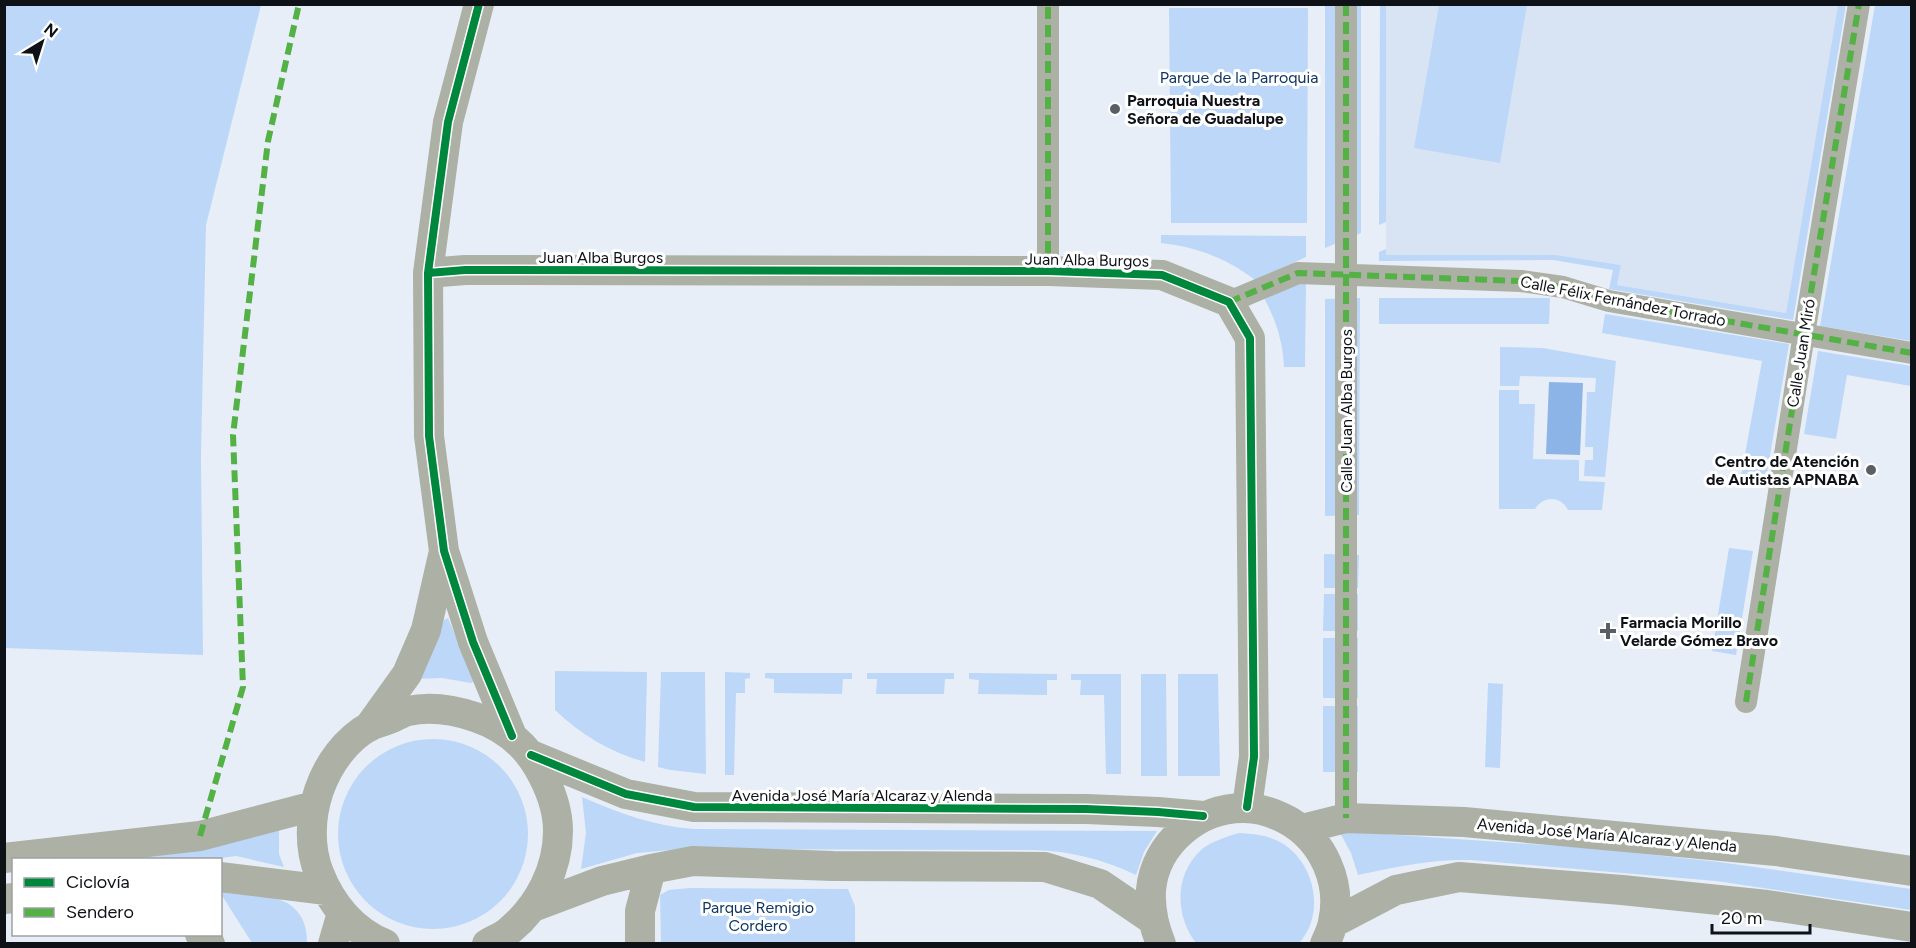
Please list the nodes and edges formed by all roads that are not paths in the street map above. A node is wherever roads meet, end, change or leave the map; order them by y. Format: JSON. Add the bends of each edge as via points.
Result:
{"nodes":[{"id":1,"x":479,"y":4,"type":"edge"},
{"id":2,"x":1048,"y":4,"type":"edge"},
{"id":3,"x":1346,"y":4,"type":"edge"},
{"id":4,"x":1859,"y":4,"type":"edge"},
{"id":5,"x":1048,"y":271,"type":"junction"},
{"id":6,"x":428,"y":273,"type":"junction"},
{"id":7,"x":1346,"y":276,"type":"junction"},
{"id":8,"x":1229,"y":302,"type":"junction"},
{"id":9,"x":1804,"y":334,"type":"junction"},
{"id":10,"x":1911,"y":353,"type":"edge"},
{"id":11,"x":444,"y":551,"type":"junction"},
{"id":12,"x":1746,"y":702,"type":"dead end"},
{"id":13,"x":369,"y":727,"type":"junction"},
{"id":14,"x":522,"y":746,"type":"junction"},
{"id":15,"x":314,"y":806,"type":"junction"},
{"id":16,"x":1247,"y":807,"type":"junction"},
{"id":17,"x":1203,"y":816,"type":"junction"},
{"id":18,"x":1346,"y":818,"type":"junction"},
{"id":19,"x":1302,"y":829,"type":"junction"},
{"id":20,"x":4,"y":858,"type":"edge"},
{"id":21,"x":651,"y":869,"type":"junction"},
{"id":22,"x":1911,"y":870,"type":"edge"},
{"id":23,"x":222,"y":877,"type":"edge"},
{"id":24,"x":334,"y":902,"type":"junction"},
{"id":25,"x":533,"y":907,"type":"junction"},
{"id":26,"x":1911,"y":927,"type":"edge"},
{"id":27,"x":1157,"y":932,"type":"edge"},
{"id":28,"x":1329,"y":933,"type":"edge"},
{"id":29,"x":333,"y":944,"type":"edge"},
{"id":30,"x":385,"y":944,"type":"edge"},
{"id":31,"x":487,"y":944,"type":"edge"},
{"id":32,"x":640,"y":944,"type":"edge"}],
"edges":[{"from":1,"to":6,"type":"street","via":[[448,122]]},
{"from":2,"to":5,"type":"street"},
{"from":3,"to":7,"type":"street","name":"Calle Juan Alba Burgos"},
{"from":4,"to":9,"type":"street","name":"Calle Juan Miró"},
{"from":5,"to":6,"type":"street","name":"Juan Alba Burgos"},
{"from":5,"to":8,"type":"street","name":"Juan Alba Burgos","via":[[1162,275]]},
{"from":6,"to":11,"type":"street","via":[[429,436]]},
{"from":7,"to":8,"type":"street","name":"Calle Félix Fernández Torrado","via":[[1298,273]]},
{"from":7,"to":9,"type":"street","name":"Calle Félix Fernández Torrado","via":[[1521,281],[1563,287],[1609,301]]},
{"from":7,"to":18,"type":"street","name":"Calle Juan Alba Burgos"},
{"from":8,"to":16,"type":"street","via":[[1250,338],[1254,757]]},
{"from":9,"to":10,"type":"street","name":"Calle Félix Fernández Torrado"},
{"from":9,"to":12,"type":"street","name":"Calle Juan Miró"},
{"from":11,"to":13,"type":"street","via":[[426,630],[407,674]]},
{"from":11,"to":14,"type":"street","via":[[473,642]]},
{"from":13,"to":14,"type":"street","name":"Avenida José María Alcaraz y Alenda","via":[[408,711],[451,709],[491,722]]},
{"from":13,"to":15,"type":"street","via":[[344,748],[325,775]]},
{"from":14,"to":17,"type":"street","name":"Avenida José María Alcaraz y Alenda","via":[[626,794],[694,807],[1086,809]]},
{"from":14,"to":25,"type":"street","via":[[551,790],[558,831],[552,871]]},
{"from":15,"to":20,"type":"street","via":[[200,836]]},
{"from":15,"to":24,"type":"street","via":[[311,835],[315,863]]},
{"from":16,"to":17,"type":"street"},
{"from":16,"to":19,"type":"street","via":[[1276,814]]},
{"from":17,"to":27,"type":"street","via":[[1177,834],[1159,859],[1151,889]]},
{"from":18,"to":19,"type":"street","name":"Avenida José María Alcaraz y Alenda"},
{"from":18,"to":22,"type":"street","name":"Avenida José María Alcaraz y Alenda","via":[[1545,828],[1776,851]]},
{"from":19,"to":28,"type":"street","via":[[1320,848],[1331,872],[1336,897]]},
{"from":21,"to":25,"type":"street","via":[[602,881]]},
{"from":21,"to":27,"type":"street","via":[[693,861],[1045,867],[1100,884]]},
{"from":21,"to":32,"type":"street","via":[[640,911]]},
{"from":23,"to":24,"type":"street"},
{"from":24,"to":29,"type":"street"},
{"from":24,"to":30,"type":"street","via":[[372,938]]},
{"from":25,"to":31,"type":"street","via":[[509,931]]},
{"from":26,"to":28,"type":"street","via":[[1767,905],[1459,877],[1396,890]]}]}
